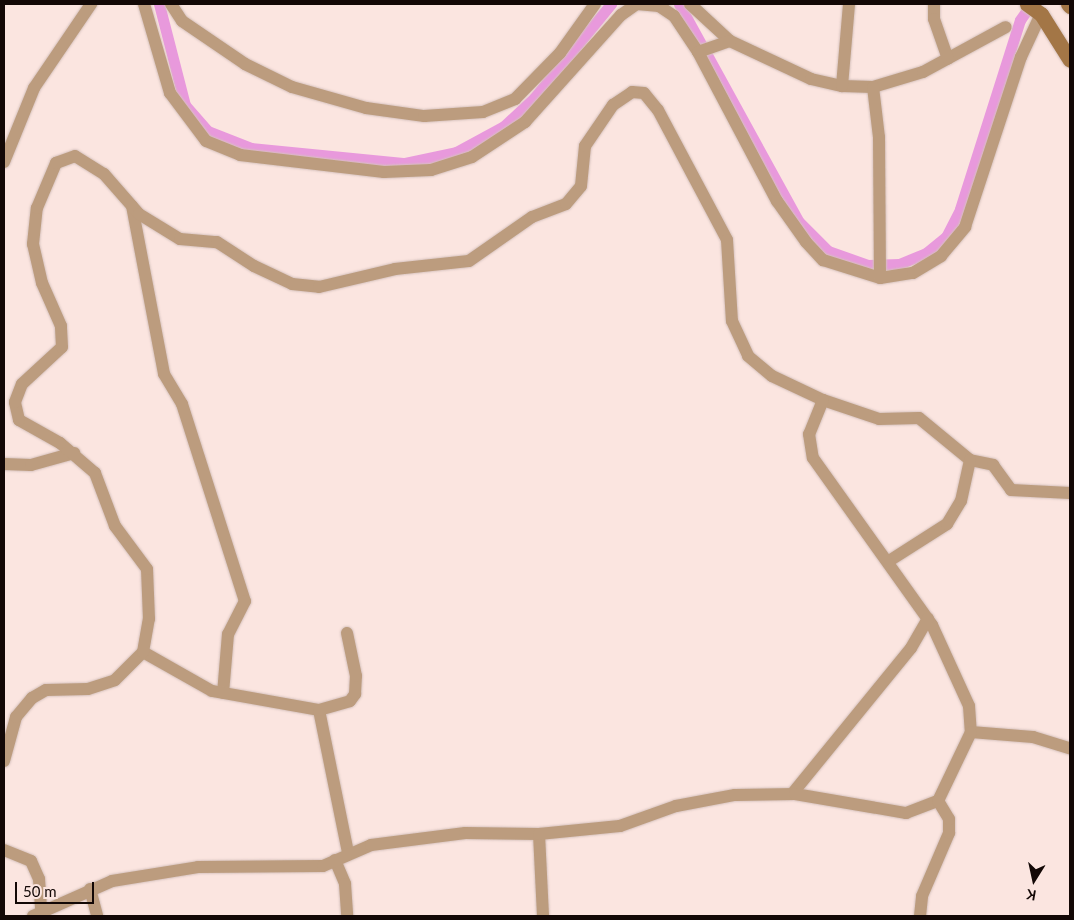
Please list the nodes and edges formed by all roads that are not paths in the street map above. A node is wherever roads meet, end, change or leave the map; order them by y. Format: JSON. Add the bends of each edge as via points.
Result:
{"nodes":[{"id":1,"x":91,"y":4,"type":"edge"},
{"id":2,"x":144,"y":4,"type":"edge"},
{"id":3,"x":171,"y":4,"type":"edge"},
{"id":4,"x":595,"y":4,"type":"edge"},
{"id":5,"x":690,"y":4,"type":"edge"},
{"id":6,"x":849,"y":4,"type":"edge"},
{"id":7,"x":934,"y":4,"type":"edge"},
{"id":8,"x":1034,"y":9,"type":"edge"},
{"id":9,"x":1006,"y":27,"type":"dead end"},
{"id":10,"x":730,"y":41,"type":"junction"},
{"id":11,"x":703,"y":49,"type":"junction"},
{"id":12,"x":948,"y":59,"type":"junction"},
{"id":13,"x":1070,"y":60,"type":"edge"},
{"id":14,"x":842,"y":86,"type":"junction"},
{"id":15,"x":873,"y":86,"type":"junction"},
{"id":16,"x":4,"y":162,"type":"edge"},
{"id":17,"x":132,"y":206,"type":"junction"},
{"id":18,"x":880,"y":270,"type":"junction"},
{"id":19,"x":823,"y":400,"type":"junction"},
{"id":20,"x":74,"y":453,"type":"junction"},
{"id":21,"x":970,"y":460,"type":"junction"},
{"id":22,"x":4,"y":464,"type":"edge"},
{"id":23,"x":1070,"y":493,"type":"edge"},
{"id":24,"x":889,"y":561,"type":"junction"},
{"id":25,"x":928,"y":619,"type":"junction"},
{"id":26,"x":347,"y":633,"type":"dead end"},
{"id":27,"x":143,"y":652,"type":"junction"},
{"id":28,"x":223,"y":693,"type":"junction"},
{"id":29,"x":319,"y":710,"type":"junction"},
{"id":30,"x":971,"y":732,"type":"junction"},
{"id":31,"x":1070,"y":748,"type":"edge"},
{"id":32,"x":4,"y":761,"type":"edge"},
{"id":33,"x":792,"y":794,"type":"junction"},
{"id":34,"x":938,"y":801,"type":"junction"},
{"id":35,"x":538,"y":834,"type":"junction"},
{"id":36,"x":4,"y":850,"type":"edge"},
{"id":37,"x":348,"y":853,"type":"junction"},
{"id":38,"x":335,"y":860,"type":"junction"},
{"id":39,"x":90,"y":889,"type":"junction"},
{"id":40,"x":37,"y":914,"type":"edge"},
{"id":41,"x":97,"y":916,"type":"edge"},
{"id":42,"x":346,"y":916,"type":"edge"},
{"id":43,"x":543,"y":916,"type":"edge"},
{"id":44,"x":920,"y":916,"type":"edge"}],
"edges":[{"from":1,"to":16,"type":"street","via":[[34,88]]},
{"from":2,"to":11,"type":"street","via":[[170,93],[206,141],[240,155],[384,172],[431,170],[472,157],[510,132],[560,87],[621,16],[637,4],[659,6],[674,16]]},
{"from":3,"to":4,"type":"street","via":[[182,21],[245,64],[292,87],[366,108],[424,116],[484,112],[515,99],[560,53]]},
{"from":5,"to":10,"type":"street"},
{"from":6,"to":14,"type":"street"},
{"from":7,"to":12,"type":"street","via":[[934,19]]},
{"from":8,"to":13,"type":"main road"},
{"from":8,"to":18,"type":"street","via":[[965,227],[941,256],[913,273]]},
{"from":9,"to":12,"type":"street"},
{"from":10,"to":11,"type":"street"},
{"from":10,"to":14,"type":"street","via":[[811,80]]},
{"from":11,"to":18,"type":"street","via":[[777,201],[806,242],[823,260]]},
{"from":12,"to":15,"type":"street","via":[[923,72]]},
{"from":14,"to":15,"type":"street"},
{"from":15,"to":18,"type":"street","via":[[879,137]]},
{"from":17,"to":19,"type":"street","via":[[180,239],[217,242],[254,266],[292,284],[319,287],[395,269],[469,260],[532,217],[566,204],[581,186],[585,146],[613,106],[632,92],[644,93],[658,110],[727,240],[732,321],[748,356],[772,376]]},
{"from":17,"to":20,"type":"street","via":[[104,174],[75,156],[56,163],[36,208],[33,244],[42,283],[61,326],[62,347],[22,384],[15,402],[19,420]]},
{"from":17,"to":28,"type":"street","via":[[164,374],[182,404],[245,601],[228,634]]},
{"from":19,"to":21,"type":"street","via":[[879,419],[919,418]]},
{"from":19,"to":24,"type":"street","via":[[809,434],[813,458]]},
{"from":20,"to":22,"type":"street","via":[[31,464]]},
{"from":20,"to":27,"type":"street","via":[[95,472],[115,526],[147,570],[149,619]]},
{"from":21,"to":23,"type":"street","via":[[993,465],[1011,490]]},
{"from":21,"to":24,"type":"street","via":[[961,502],[947,524]]},
{"from":24,"to":25,"type":"street"},
{"from":25,"to":30,"type":"street","via":[[969,706]]},
{"from":25,"to":33,"type":"street","via":[[911,648]]},
{"from":26,"to":29,"type":"street","via":[[356,676],[354,694],[350,701]]},
{"from":27,"to":28,"type":"street","via":[[196,683]]},
{"from":27,"to":32,"type":"street","via":[[115,680],[88,689],[46,690],[32,698],[16,717]]},
{"from":28,"to":29,"type":"street"},
{"from":29,"to":37,"type":"street"},
{"from":30,"to":31,"type":"street","via":[[1033,737]]},
{"from":30,"to":34,"type":"street"},
{"from":33,"to":34,"type":"street","via":[[892,814],[923,809]]},
{"from":33,"to":35,"type":"street","via":[[735,795],[676,806],[620,826]]},
{"from":34,"to":44,"type":"street","via":[[949,819],[949,833],[922,896]]},
{"from":35,"to":37,"type":"street","via":[[465,832],[371,845]]},
{"from":35,"to":43,"type":"street"},
{"from":36,"to":40,"type":"street","via":[[30,861],[39,879]]},
{"from":37,"to":38,"type":"street"},
{"from":38,"to":39,"type":"street","via":[[323,866],[198,867],[112,880]]},
{"from":38,"to":42,"type":"street","via":[[345,884]]},
{"from":39,"to":40,"type":"street"},
{"from":39,"to":41,"type":"street"}]}
